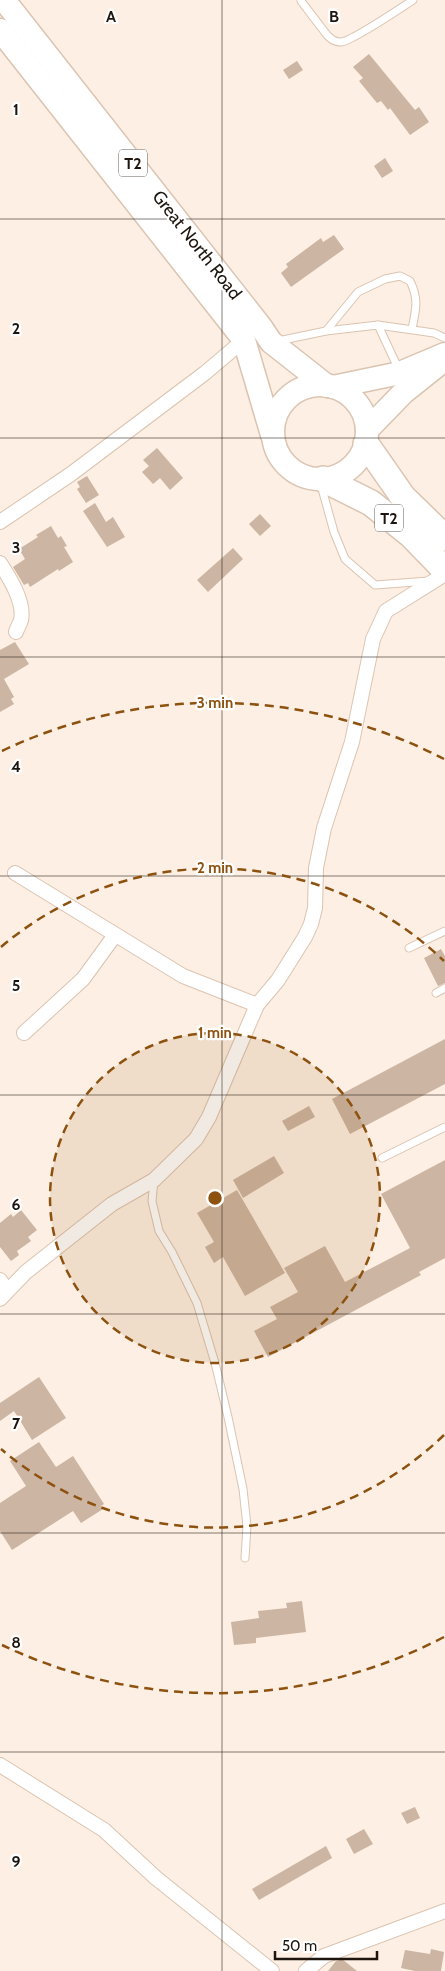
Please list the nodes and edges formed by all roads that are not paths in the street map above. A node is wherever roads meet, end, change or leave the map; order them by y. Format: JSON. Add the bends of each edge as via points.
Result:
{"nodes":[{"id":1,"x":4,"y":0,"type":"edge"},
{"id":2,"x":414,"y":0,"type":"edge"},
{"id":3,"x":301,"y":1,"type":"edge"},
{"id":4,"x":0,"y":30,"type":"edge"},
{"id":5,"x":378,"y":325,"type":"junction"},
{"id":6,"x":412,"y":328,"type":"junction"},
{"id":7,"x":326,"y":331,"type":"junction"},
{"id":8,"x":445,"y":338,"type":"edge"},
{"id":9,"x":244,"y":340,"type":"junction"},
{"id":10,"x":271,"y":342,"type":"junction"},
{"id":11,"x":445,"y":354,"type":"edge"},
{"id":12,"x":445,"y":360,"type":"edge"},
{"id":13,"x":400,"y":373,"type":"junction"},
{"id":14,"x":330,"y":386,"type":"junction"},
{"id":15,"x":272,"y":435,"type":"junction"},
{"id":16,"x":366,"y":437,"type":"junction"},
{"id":17,"x":321,"y":479,"type":"junction"},
{"id":18,"x":0,"y":522,"type":"edge"},
{"id":19,"x":445,"y":538,"type":"edge"},
{"id":20,"x":0,"y":562,"type":"edge"},
{"id":21,"x":442,"y":575,"type":"edge"},
{"id":22,"x":16,"y":632,"type":"dead end"},
{"id":23,"x":14,"y":873,"type":"dead end"},
{"id":24,"x":445,"y":931,"type":"edge"},
{"id":25,"x":115,"y":935,"type":"junction"},
{"id":26,"x":409,"y":948,"type":"dead end"},
{"id":27,"x":445,"y":988,"type":"edge"},
{"id":28,"x":436,"y":993,"type":"dead end"},
{"id":29,"x":257,"y":1005,"type":"junction"},
{"id":30,"x":24,"y":1033,"type":"dead end"},
{"id":31,"x":445,"y":1127,"type":"edge"},
{"id":32,"x":382,"y":1158,"type":"dead end"},
{"id":33,"x":154,"y":1180,"type":"junction"},
{"id":34,"x":2,"y":1290,"type":"edge"},
{"id":35,"x":244,"y":1558,"type":"dead end"},
{"id":36,"x":0,"y":1765,"type":"edge"},
{"id":37,"x":445,"y":1911,"type":"edge"},
{"id":38,"x":272,"y":1971,"type":"edge"},
{"id":39,"x":306,"y":1971,"type":"edge"}],
"edges":[{"from":1,"to":10,"type":"main road","name":"Great North Road","number":"T2"},
{"from":2,"to":3,"type":"lane","via":[[338,42],[327,35]]},
{"from":4,"to":9,"type":"main road","name":"Great North Road","number":"T2"},
{"from":5,"to":6,"type":"lane"},
{"from":5,"to":7,"type":"lane"},
{"from":5,"to":13,"type":"lane"},
{"from":6,"to":7,"type":"lane","via":[[416,294],[410,281],[400,276],[384,279],[358,292]]},
{"from":6,"to":8,"type":"lane"},
{"from":7,"to":10,"type":"lane"},
{"from":9,"to":15,"type":"main road","name":"Great North Road","number":"T2"},
{"from":9,"to":18,"type":"street","via":[[71,474]]},
{"from":10,"to":14,"type":"main road","name":"Great North Road","number":"T2"},
{"from":11,"to":13,"type":"main road"},
{"from":12,"to":16,"type":"main road","via":[[403,393]]},
{"from":13,"to":14,"type":"main road"},
{"from":14,"to":15,"type":"main road","via":[[310,386],[288,398],[278,411]]},
{"from":14,"to":16,"type":"main road","via":[[354,400],[363,414]]},
{"from":15,"to":17,"type":"main road","via":[[277,454],[285,464],[300,476]]},
{"from":16,"to":17,"type":"main road","via":[[360,457],[350,469]]},
{"from":16,"to":19,"type":"highway","number":"T2","via":[[403,497]]},
{"from":17,"to":21,"type":"highway","number":"T2","via":[[371,503],[411,536]]},
{"from":17,"to":21,"type":"lane","via":[[334,532],[346,560],[375,585]]},
{"from":20,"to":22,"type":"street","via":[[19,601],[21,619]]},
{"from":21,"to":29,"type":"street","via":[[386,611],[372,639],[352,742],[324,828],[316,868],[315,908],[311,924],[278,980]]},
{"from":23,"to":25,"type":"street"},
{"from":24,"to":26,"type":"lane"},
{"from":25,"to":29,"type":"street","via":[[182,976]]},
{"from":25,"to":30,"type":"street","via":[[83,980]]},
{"from":27,"to":28,"type":"lane"},
{"from":29,"to":33,"type":"street","via":[[209,1117],[196,1139]]},
{"from":31,"to":32,"type":"lane"},
{"from":33,"to":34,"type":"street","via":[[112,1204]]},
{"from":33,"to":35,"type":"lane","via":[[152,1201],[159,1231],[197,1303],[228,1417],[243,1489],[247,1526]]},
{"from":36,"to":38,"type":"street","via":[[104,1830],[156,1878]]},
{"from":37,"to":39,"type":"street","via":[[324,1956]]}]}
